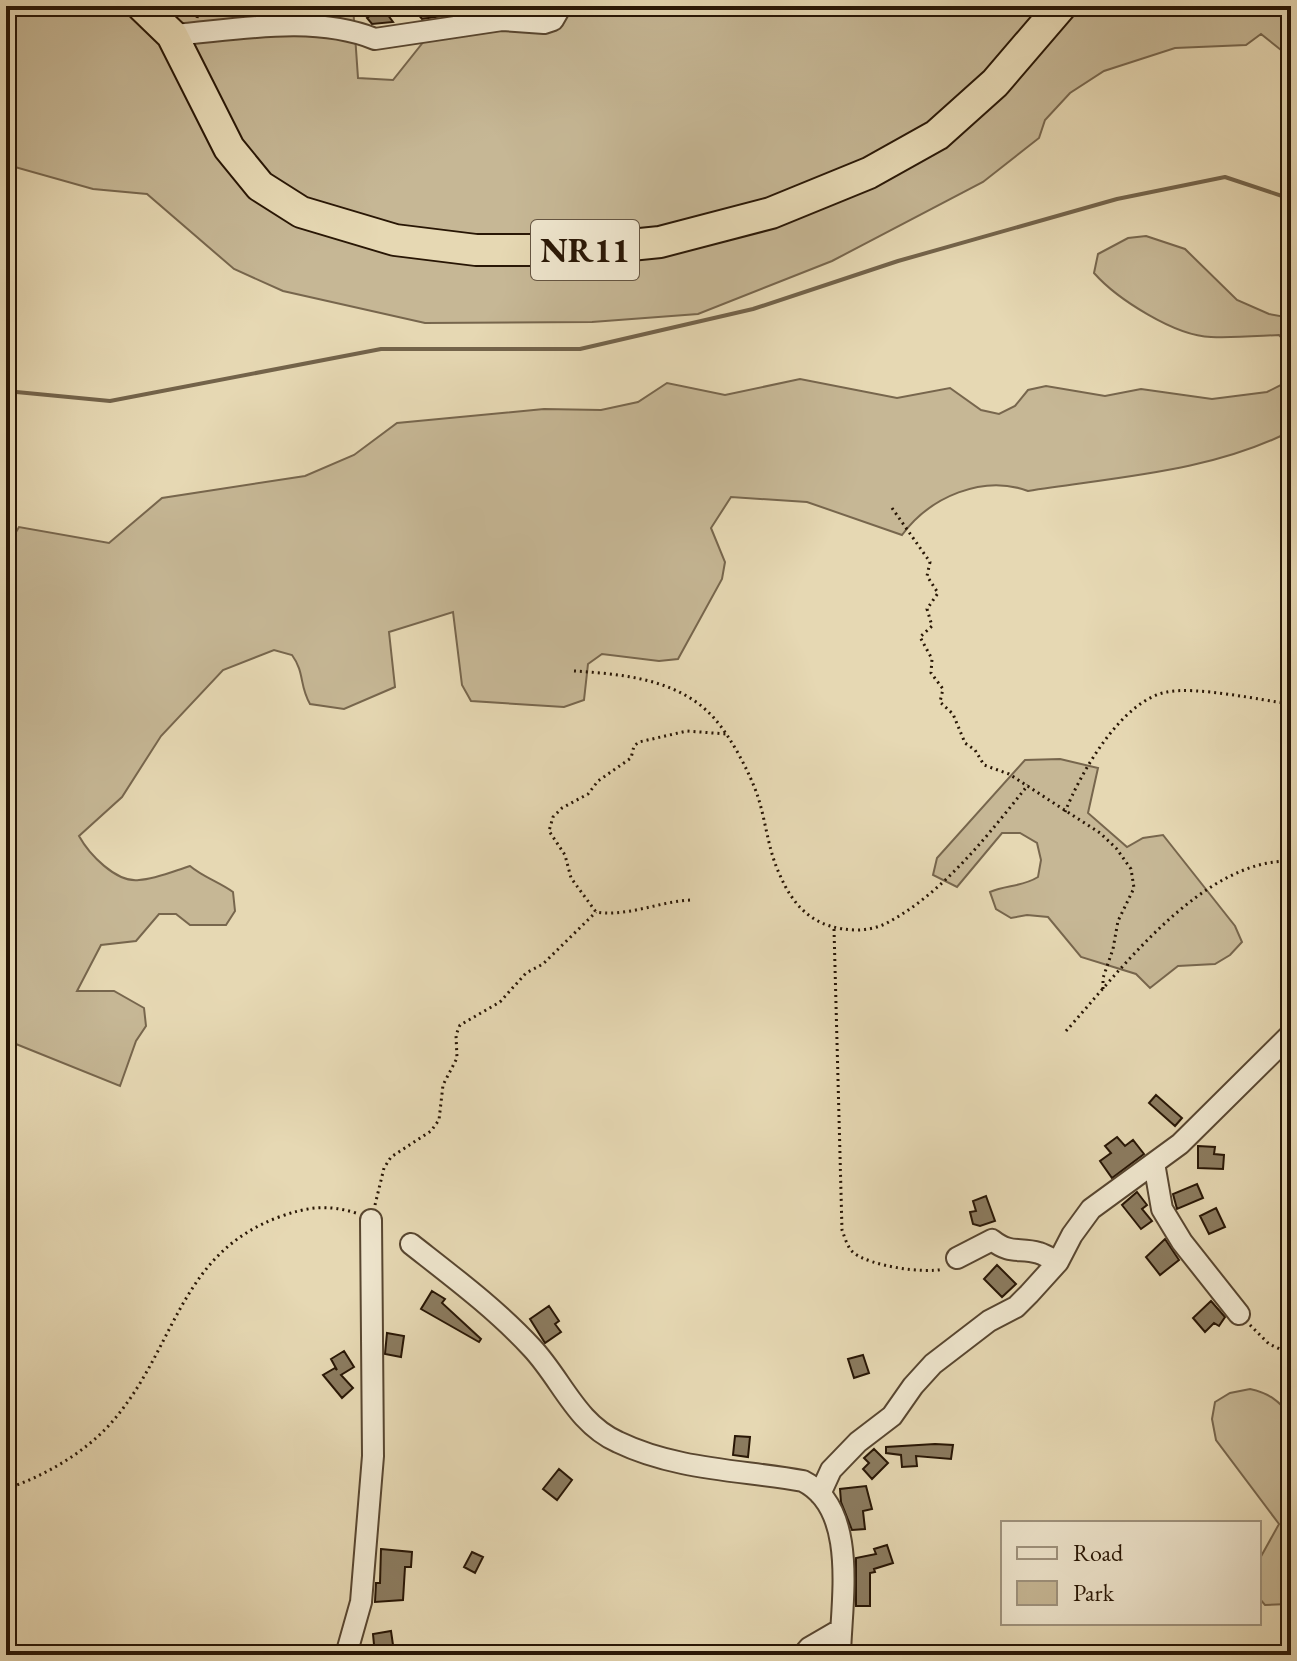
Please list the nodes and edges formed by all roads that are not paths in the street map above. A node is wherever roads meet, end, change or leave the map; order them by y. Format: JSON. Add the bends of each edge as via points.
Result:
{"nodes":[{"id":1,"x":142,"y":6,"type":"edge"},
{"id":2,"x":561,"y":6,"type":"edge"},
{"id":3,"x":1061,"y":6,"type":"edge"},
{"id":4,"x":172,"y":35,"type":"junction"},
{"id":5,"x":1291,"y":1034,"type":"edge"},
{"id":6,"x":1154,"y":1163,"type":"junction"},
{"id":7,"x":371,"y":1220,"type":"road end"},
{"id":8,"x":411,"y":1244,"type":"dead end"},
{"id":9,"x":957,"y":1258,"type":"road end"},
{"id":10,"x":1058,"y":1262,"type":"junction"},
{"id":11,"x":1239,"y":1314,"type":"road end"},
{"id":12,"x":820,"y":1494,"type":"junction"},
{"id":13,"x":840,"y":1630,"type":"junction"},
{"id":14,"x":347,"y":1655,"type":"edge"},
{"id":15,"x":803,"y":1655,"type":"edge"},
{"id":16,"x":840,"y":1655,"type":"edge"}],
"edges":[{"from":1,"to":4,"type":"highway","number":"NR11"},
{"from":2,"to":4,"type":"street","via":[[553,20],[544,23],[502,20],[375,39],[293,25]]},
{"from":3,"to":4,"type":"highway","number":"NR11","via":[[995,83],[937,135],[869,173],[771,213],[660,242],[581,250],[476,250],[395,240],[301,212],[260,186],[229,148]]},
{"from":5,"to":6,"type":"street","via":[[1190,1135]]},
{"from":6,"to":10,"type":"street","via":[[1091,1209]]},
{"from":6,"to":11,"type":"street","via":[[1162,1209]]},
{"from":7,"to":14,"type":"street","via":[[373,1456],[361,1602]]},
{"from":8,"to":12,"type":"street","via":[[501,1316],[601,1433],[675,1461],[803,1481]]},
{"from":9,"to":10,"type":"street","via":[[992,1240],[1003,1248],[1036,1251]]},
{"from":10,"to":12,"type":"street","via":[[1016,1307],[933,1364],[892,1416],[831,1470]]},
{"from":12,"to":13,"type":"street","via":[[840,1532]]},
{"from":13,"to":15,"type":"street"},
{"from":13,"to":16,"type":"street"}]}
